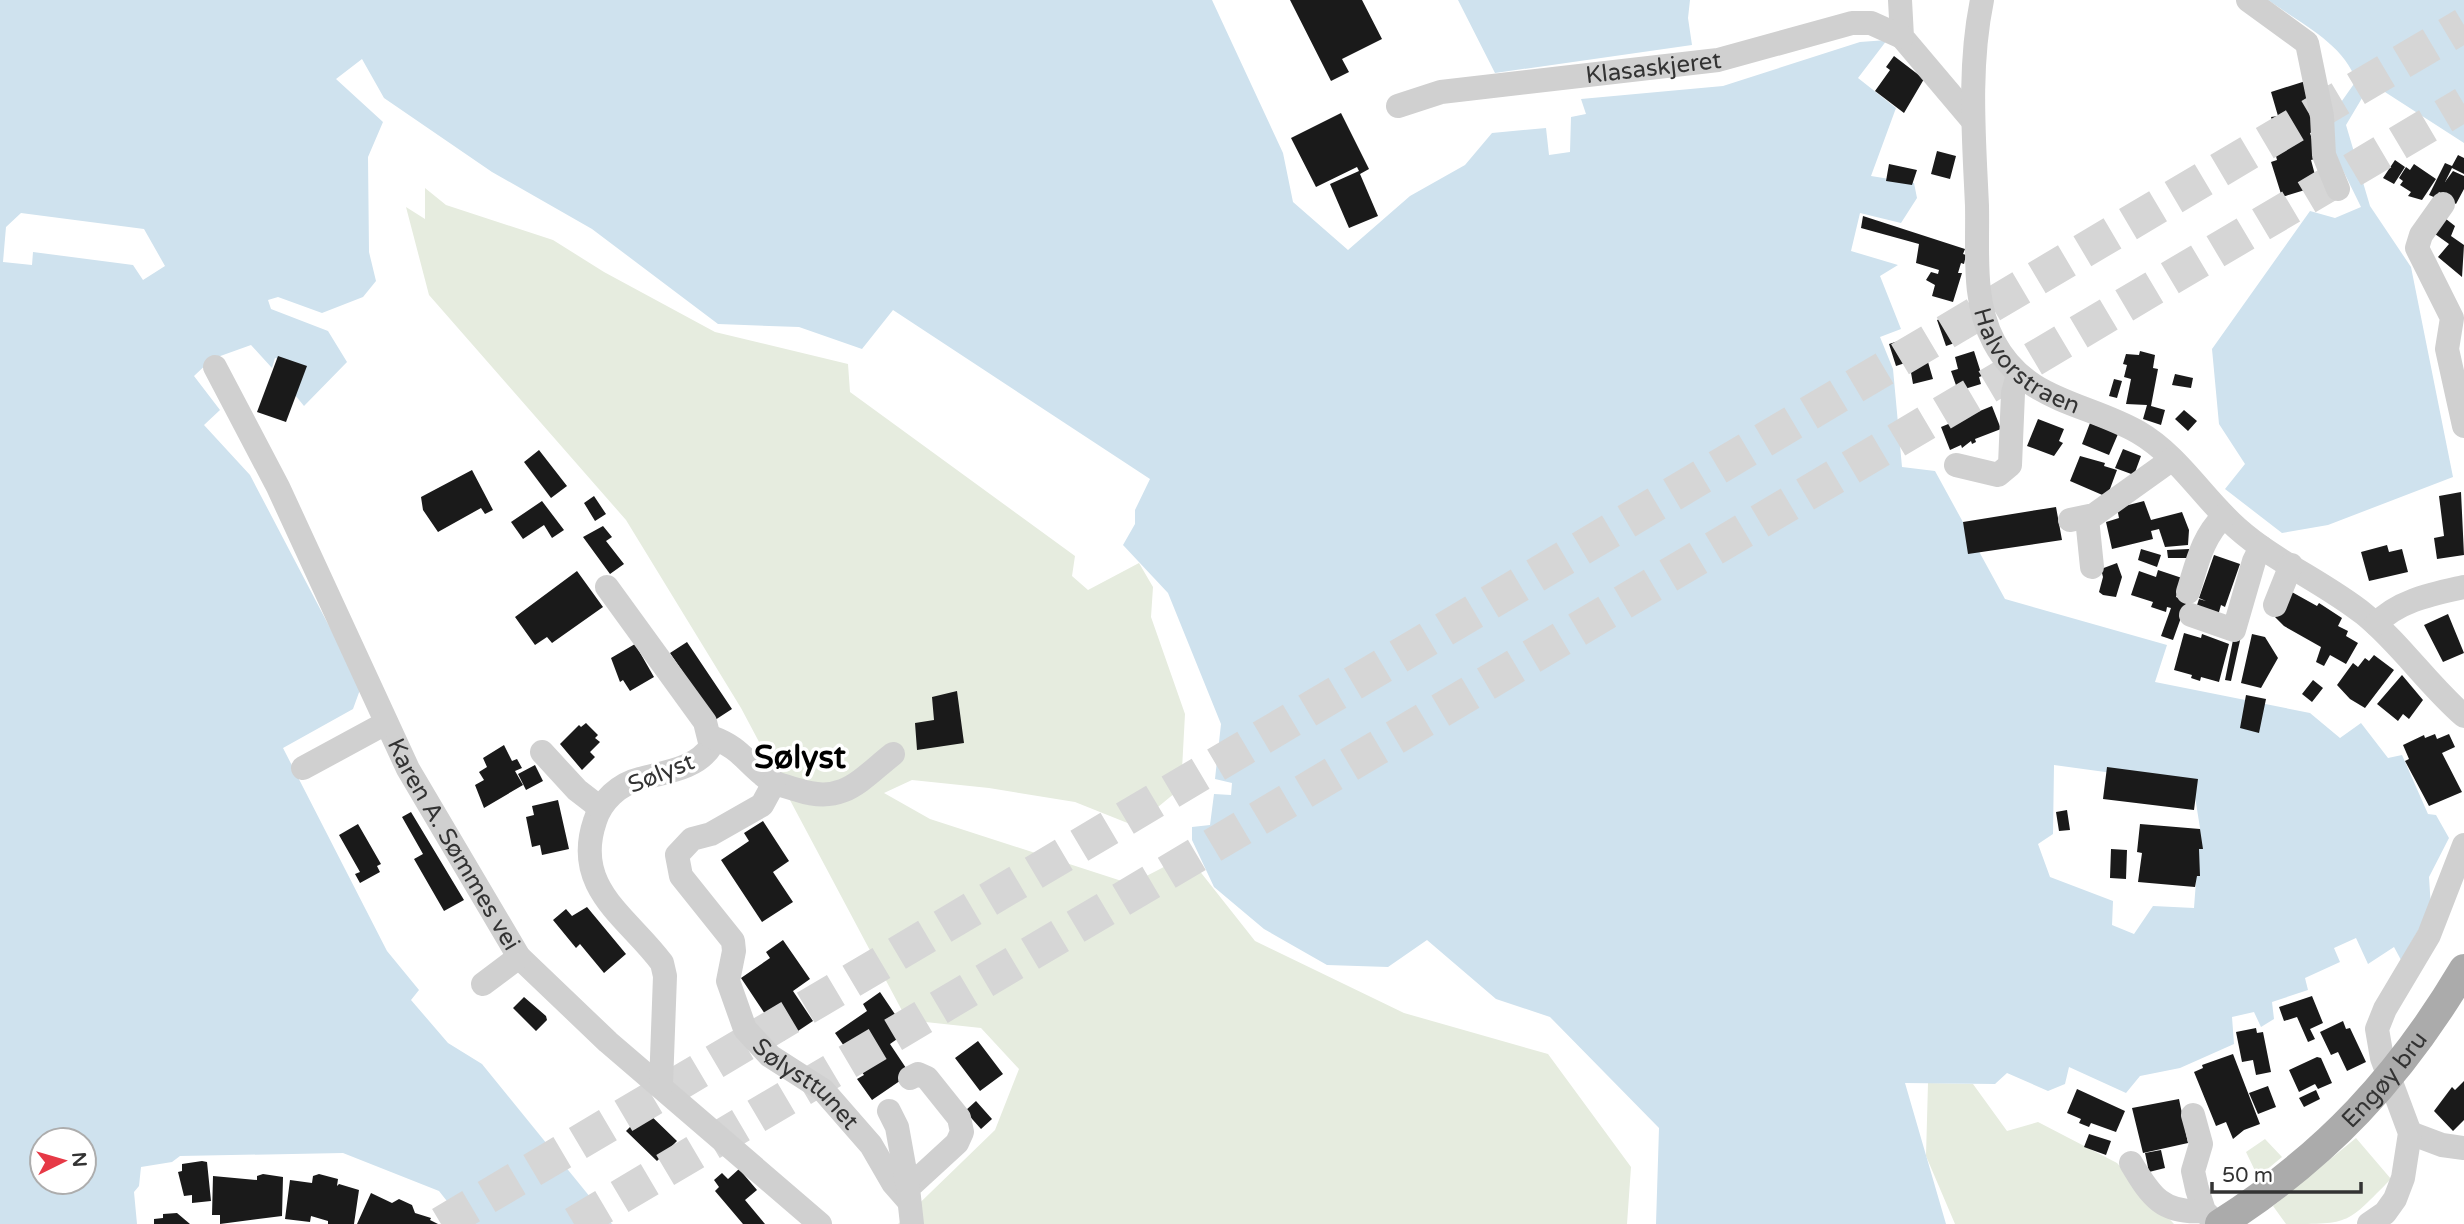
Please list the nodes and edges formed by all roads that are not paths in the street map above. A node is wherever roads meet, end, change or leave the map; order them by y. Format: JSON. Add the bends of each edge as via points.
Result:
{"nodes":[{"id":1,"x":1900,"y":0,"type":"edge"},
{"id":2,"x":1982,"y":0,"type":"edge"},
{"id":3,"x":2248,"y":0,"type":"edge"},
{"id":4,"x":1902,"y":37,"type":"junction"},
{"id":5,"x":1398,"y":106,"type":"dead end"},
{"id":6,"x":1973,"y":121,"type":"junction"},
{"id":7,"x":2339,"y":189,"type":"dead end"},
{"id":8,"x":2443,"y":204,"type":"dead end"},
{"id":9,"x":2458,"y":318,"type":"edge"},
{"id":10,"x":215,"y":366,"type":"dead end"},
{"id":11,"x":2018,"y":374,"type":"junction"},
{"id":12,"x":2464,"y":426,"type":"edge"},
{"id":13,"x":2171,"y":460,"type":"junction"},
{"id":14,"x":1956,"y":465,"type":"dead end"},
{"id":15,"x":2224,"y":516,"type":"junction"},
{"id":16,"x":2261,"y":547,"type":"junction"},
{"id":17,"x":2291,"y":565,"type":"junction"},
{"id":18,"x":2092,"y":567,"type":"dead end"},
{"id":19,"x":607,"y":587,"type":"dead end"},
{"id":20,"x":2464,"y":587,"type":"edge"},
{"id":21,"x":2274,"y":605,"type":"dead end"},
{"id":22,"x":2376,"y":624,"type":"junction"},
{"id":23,"x":2464,"y":716,"type":"edge"},
{"id":24,"x":386,"y":723,"type":"junction"},
{"id":25,"x":711,"y":737,"type":"junction"},
{"id":26,"x":542,"y":752,"type":"dead end"},
{"id":27,"x":893,"y":754,"type":"dead end"},
{"id":28,"x":303,"y":768,"type":"dead end"},
{"id":29,"x":774,"y":783,"type":"junction"},
{"id":30,"x":599,"y":807,"type":"junction"},
{"id":31,"x":2464,"y":845,"type":"edge"},
{"id":32,"x":519,"y":957,"type":"junction"},
{"id":33,"x":2464,"y":969,"type":"edge"},
{"id":34,"x":483,"y":984,"type":"dead end"},
{"id":35,"x":910,"y":1079,"type":"dead end"},
{"id":36,"x":661,"y":1085,"type":"junction"},
{"id":37,"x":889,"y":1111,"type":"dead end"},
{"id":38,"x":2193,"y":1115,"type":"dead end"},
{"id":39,"x":2410,"y":1133,"type":"junction"},
{"id":40,"x":2464,"y":1148,"type":"edge"},
{"id":41,"x":2131,"y":1163,"type":"dead end"},
{"id":42,"x":907,"y":1193,"type":"junction"},
{"id":43,"x":2214,"y":1220,"type":"edge"},
{"id":44,"x":2382,"y":1220,"type":"edge"},
{"id":45,"x":820,"y":1224,"type":"edge"},
{"id":46,"x":912,"y":1224,"type":"edge"}],
"edges":[{"from":1,"to":4,"type":"street"},
{"from":2,"to":6,"type":"street","name":"Halvorstraen","via":[[1974,49]]},
{"from":3,"to":7,"type":"street","via":[[2307,43],[2322,116],[2324,155]]},
{"from":4,"to":5,"type":"street","name":"Klasaskjeret","via":[[1871,23],[1852,23],[1718,60],[1441,92]]},
{"from":4,"to":6,"type":"street"},
{"from":6,"to":11,"type":"street","name":"Halvorstraen","via":[[1982,304],[1993,342]]},
{"from":8,"to":9,"type":"street","via":[[2417,248]]},
{"from":9,"to":12,"type":"street","via":[[2447,349]]},
{"from":10,"to":24,"type":"street","name":"Karen A. Sømmes vei","via":[[278,487]]},
{"from":11,"to":13,"type":"street","name":"Halvorstraen","via":[[2050,395],[2137,432]]},
{"from":11,"to":14,"type":"street","via":[[2010,465],[1998,475]]},
{"from":13,"to":15,"type":"street","name":"Halvorstraen"},
{"from":13,"to":18,"type":"street","via":[[2078,519]]},
{"from":15,"to":16,"type":"street","name":"Halvorstraen"},
{"from":15,"to":16,"type":"street","via":[[2203,545],[2189,604],[2234,630]]},
{"from":16,"to":17,"type":"street","name":"Halvorstraen"},
{"from":17,"to":21,"type":"street"},
{"from":17,"to":22,"type":"street","name":"Halvorstraen"},
{"from":19,"to":25,"type":"street","name":"Sølyst","via":[[705,722]]},
{"from":20,"to":22,"type":"street","via":[[2406,603]]},
{"from":22,"to":23,"type":"street","name":"Halvorstraen"},
{"from":24,"to":28,"type":"street"},
{"from":24,"to":32,"type":"street","name":"Karen A. Sømmes vei"},
{"from":25,"to":29,"type":"street","via":[[733,745]]},
{"from":25,"to":30,"type":"street","name":"Sølyst","via":[[711,746],[698,760],[634,780]]},
{"from":26,"to":30,"type":"street","via":[[576,790]]},
{"from":27,"to":29,"type":"street","via":[[848,790],[830,796]]},
{"from":29,"to":42,"type":"street","name":"Sølysttunet","via":[[762,805],[683,845],[677,855],[679,871],[733,941],[728,981],[745,1029],[770,1056],[822,1090],[871,1145],[893,1183]]},
{"from":30,"to":36,"type":"street","name":"Sølyst","via":[[589,846],[592,870],[604,897],[662,963],[665,976]]},
{"from":31,"to":39,"type":"street","via":[[2429,935],[2377,1029],[2382,1058]]},
{"from":32,"to":34,"type":"street"},
{"from":32,"to":36,"type":"street","name":"Karen A. Sømmes vei","via":[[568,1006]]},
{"from":33,"to":43,"type":"main road","name":"Engøy bru","bridge":true,"via":[[2414,1048],[2360,1112],[2296,1171]]},
{"from":35,"to":42,"type":"street","via":[[918,1074],[928,1078],[959,1118],[962,1132],[957,1143]]},
{"from":36,"to":45,"type":"street","name":"Karen A. Sømmes vei"},
{"from":37,"to":42,"type":"street","via":[[897,1127]]},
{"from":38,"to":43,"type":"street","via":[[2201,1144],[2193,1171]]},
{"from":39,"to":40,"type":"street"},
{"from":39,"to":44,"type":"street","via":[[2403,1178]]},
{"from":41,"to":43,"type":"street","via":[[2169,1207]]},
{"from":42,"to":46,"type":"street","name":"Sølysttunet"}]}
